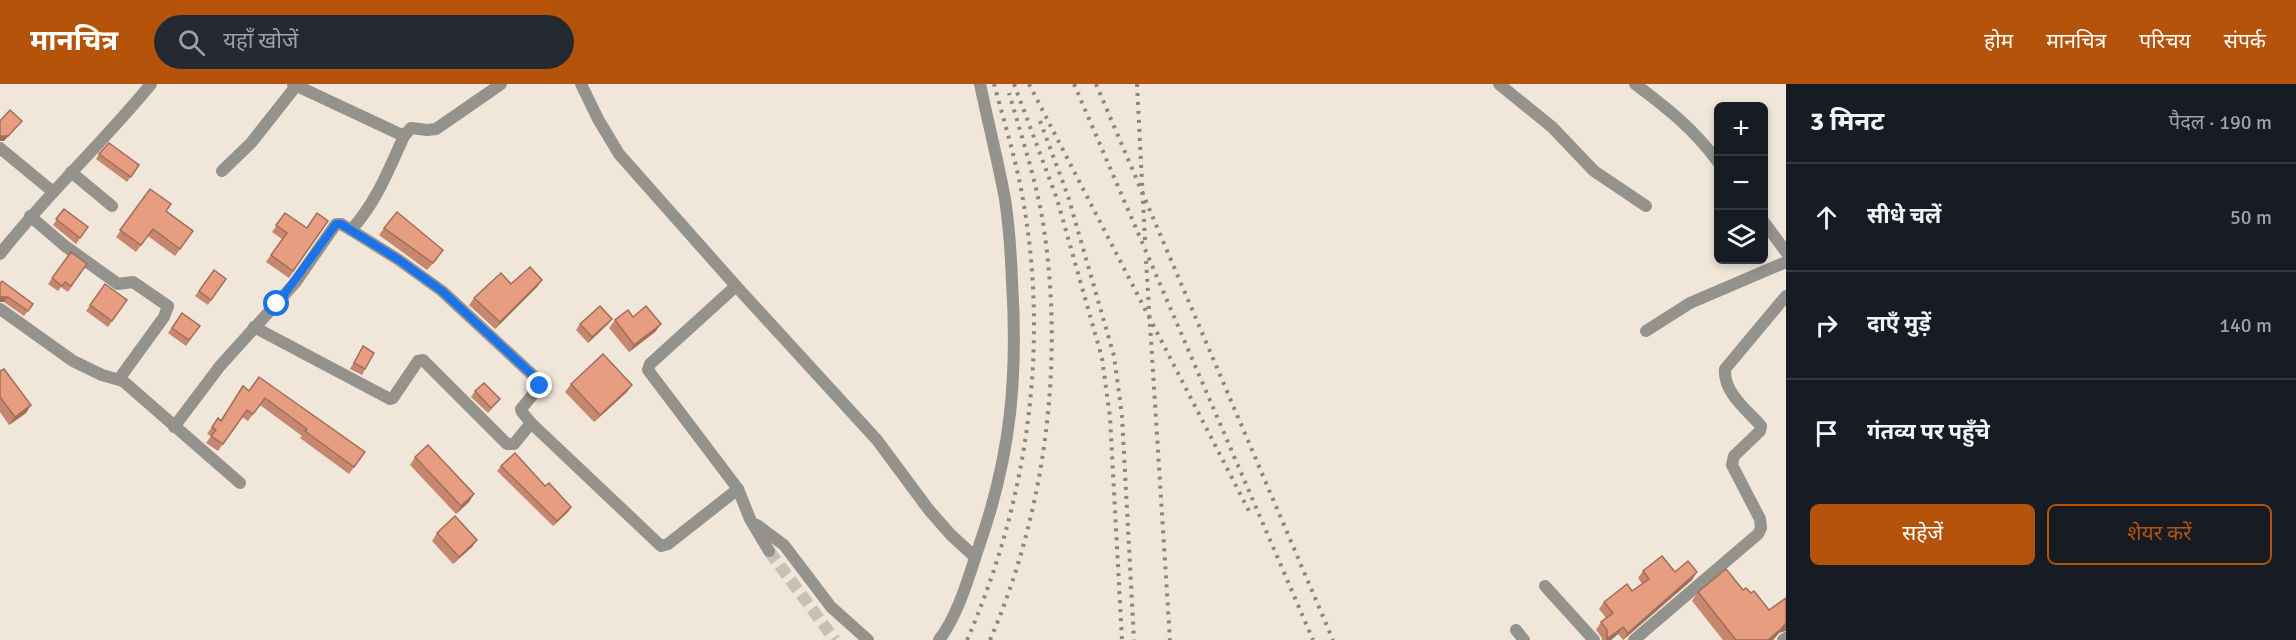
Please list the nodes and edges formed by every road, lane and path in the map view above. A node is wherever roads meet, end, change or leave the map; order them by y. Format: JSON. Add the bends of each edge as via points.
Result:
{"nodes":[{"id":1,"x":151,"y":84,"type":"edge"},
{"id":2,"x":501,"y":84,"type":"edge"},
{"id":3,"x":581,"y":84,"type":"edge"},
{"id":4,"x":980,"y":84,"type":"edge"},
{"id":5,"x":1499,"y":84,"type":"edge"},
{"id":6,"x":1635,"y":84,"type":"edge"},
{"id":7,"x":295,"y":85,"type":"edge"},
{"id":8,"x":404,"y":136,"type":"junction"},
{"id":9,"x":0,"y":148,"type":"edge"},
{"id":10,"x":1714,"y":156,"type":"edge"},
{"id":11,"x":222,"y":171,"type":"dead end"},
{"id":12,"x":71,"y":172,"type":"junction"},
{"id":13,"x":52,"y":191,"type":"junction"},
{"id":14,"x":112,"y":206,"type":"dead end"},
{"id":15,"x":1646,"y":206,"type":"dead end"},
{"id":16,"x":30,"y":216,"type":"junction"},
{"id":17,"x":1768,"y":227,"type":"edge"},
{"id":18,"x":351,"y":230,"type":"junction"},
{"id":19,"x":1786,"y":252,"type":"edge"},
{"id":20,"x":0,"y":254,"type":"edge"},
{"id":21,"x":1783,"y":264,"type":"edge"},
{"id":22,"x":1786,"y":278,"type":"edge"},
{"id":23,"x":736,"y":286,"type":"junction"},
{"id":24,"x":1786,"y":296,"type":"edge"},
{"id":25,"x":0,"y":309,"type":"edge"},
{"id":26,"x":254,"y":327,"type":"junction"},
{"id":27,"x":1646,"y":330,"type":"dead end"},
{"id":28,"x":119,"y":379,"type":"junction"},
{"id":29,"x":531,"y":423,"type":"junction"},
{"id":30,"x":174,"y":427,"type":"junction"},
{"id":31,"x":240,"y":483,"type":"dead end"},
{"id":32,"x":738,"y":489,"type":"junction"},
{"id":33,"x":750,"y":519,"type":"junction"},
{"id":34,"x":769,"y":550,"type":"tunnel mouth"},
{"id":35,"x":975,"y":557,"type":"junction"},
{"id":36,"x":1545,"y":586,"type":"dead end"},
{"id":37,"x":868,"y":640,"type":"edge"},
{"id":38,"x":939,"y":640,"type":"edge"},
{"id":39,"x":1594,"y":640,"type":"edge"},
{"id":40,"x":1634,"y":640,"type":"edge"}],
"edges":[{"from":1,"to":12,"type":"street"},
{"from":2,"to":8,"type":"street","via":[[436,129],[411,128]]},
{"from":3,"to":23,"type":"street","via":[[619,154]]},
{"from":4,"to":35,"type":"street","via":[[1005,200],[1016,354],[1006,449]]},
{"from":5,"to":15,"type":"street","via":[[1552,128],[1594,171]]},
{"from":6,"to":10,"type":"street","via":[[1676,115]]},
{"from":7,"to":8,"type":"street"},
{"from":7,"to":11,"type":"street","via":[[251,143]]},
{"from":8,"to":18,"type":"street","via":[[376,196]]},
{"from":9,"to":13,"type":"street"},
{"from":12,"to":13,"type":"street"},
{"from":12,"to":14,"type":"street"},
{"from":13,"to":16,"type":"street"},
{"from":16,"to":20,"type":"street"},
{"from":16,"to":28,"type":"street","via":[[118,284],[133,282],[168,306]]},
{"from":17,"to":19,"type":"street"},
{"from":18,"to":26,"type":"street","via":[[336,224],[295,283]]},
{"from":18,"to":29,"type":"street","via":[[442,291],[539,381],[539,387],[521,409]]},
{"from":21,"to":22,"type":"street"},
{"from":21,"to":27,"type":"street","via":[[1690,303]]},
{"from":23,"to":32,"type":"street","via":[[648,370]]},
{"from":23,"to":35,"type":"street","via":[[877,440],[929,510]]},
{"from":24,"to":40,"type":"street","via":[[1724,375],[1740,404],[1761,426],[1734,456],[1731,465],[1761,528]]},
{"from":25,"to":28,"type":"street","via":[[73,361]]},
{"from":26,"to":29,"type":"street","via":[[390,399],[399,392],[418,361],[423,360],[507,444],[514,444]]},
{"from":26,"to":30,"type":"street"},
{"from":28,"to":30,"type":"street"},
{"from":29,"to":32,"type":"street","via":[[662,546]]},
{"from":30,"to":31,"type":"street"},
{"from":32,"to":33,"type":"street"},
{"from":33,"to":34,"type":"street"},
{"from":33,"to":37,"type":"street","via":[[784,545],[831,607]]},
{"from":35,"to":38,"type":"street","via":[[954,613]]},
{"from":36,"to":39,"type":"street"}]}
